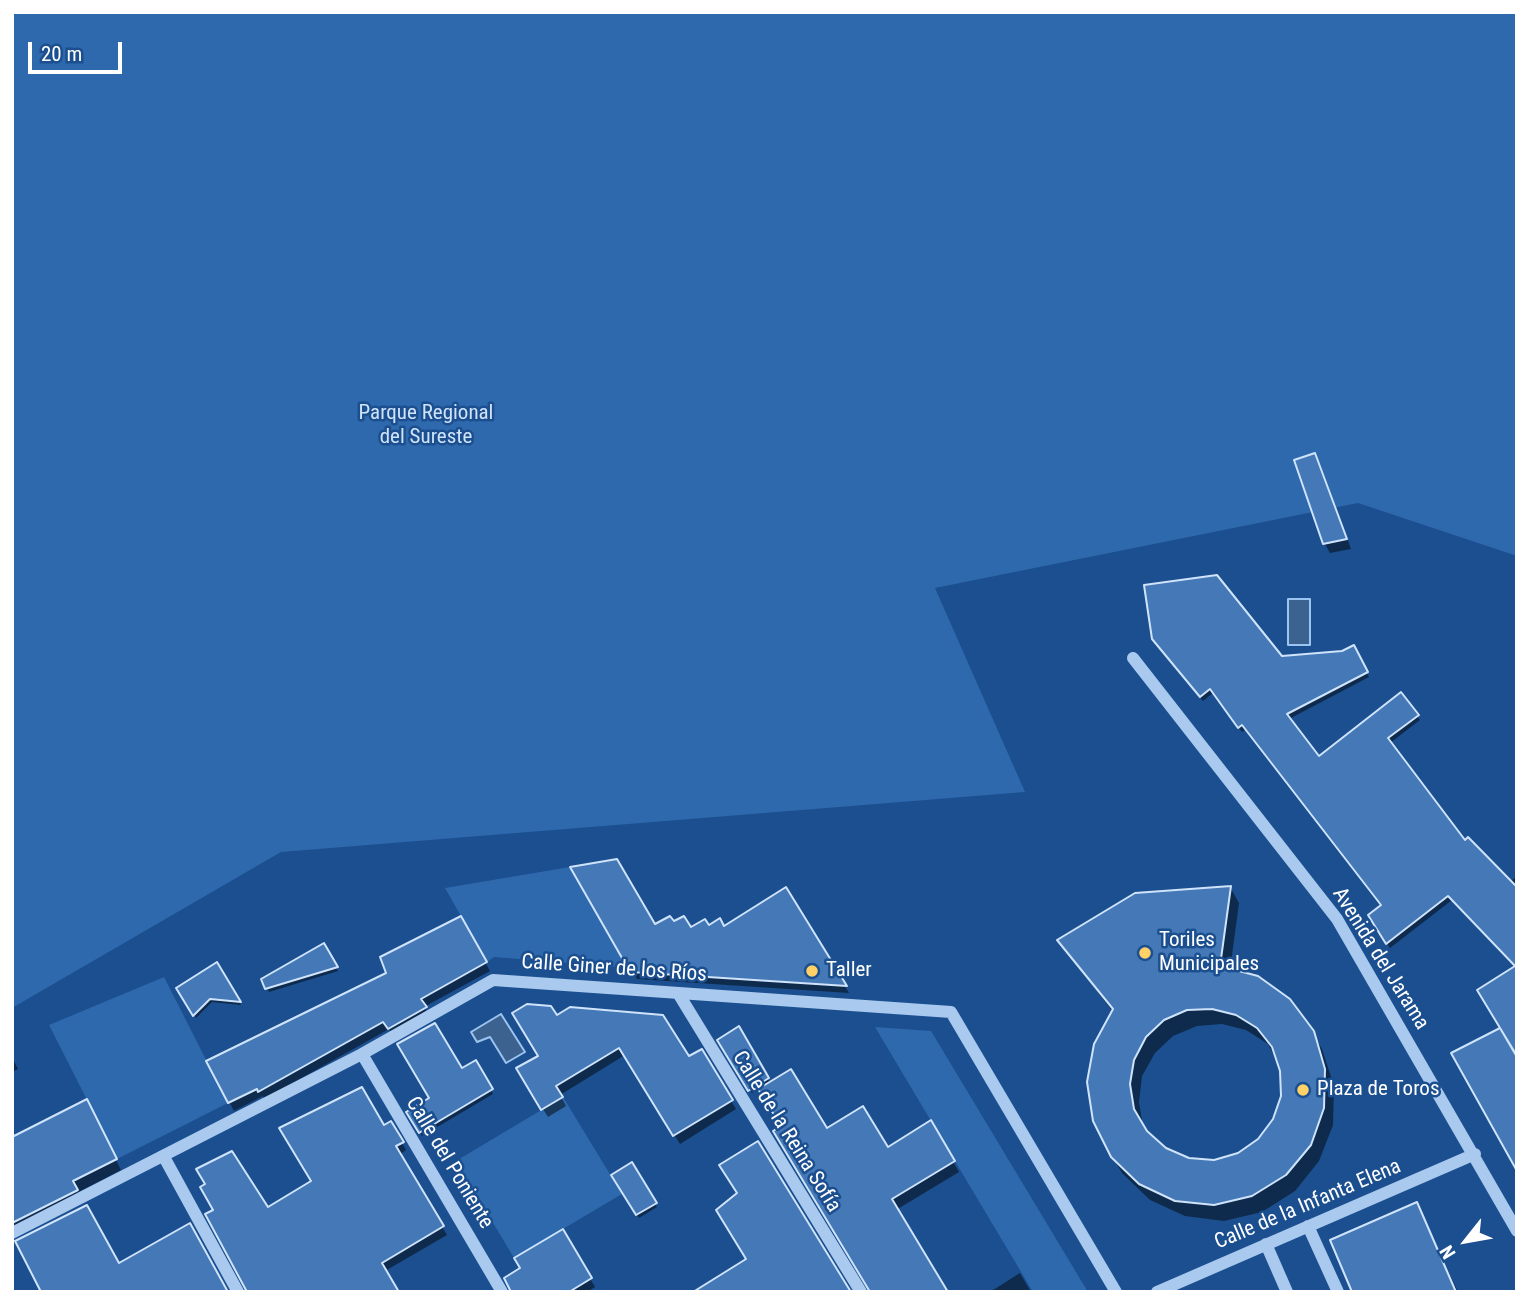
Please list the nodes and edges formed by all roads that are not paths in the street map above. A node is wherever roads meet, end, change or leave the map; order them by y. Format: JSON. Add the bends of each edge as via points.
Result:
{"nodes":[{"id":1,"x":1133,"y":659,"type":"dead end"},
{"id":2,"x":678,"y":993,"type":"junction"},
{"id":3,"x":362,"y":1054,"type":"junction"},
{"id":4,"x":1475,"y":1153,"type":"junction"},
{"id":5,"x":164,"y":1157,"type":"junction"},
{"id":6,"x":1308,"y":1226,"type":"junction"},
{"id":7,"x":1517,"y":1231,"type":"edge"},
{"id":8,"x":12,"y":1233,"type":"edge"},
{"id":9,"x":1266,"y":1244,"type":"junction"},
{"id":10,"x":238,"y":1292,"type":"edge"},
{"id":11,"x":502,"y":1292,"type":"edge"},
{"id":12,"x":861,"y":1292,"type":"edge"},
{"id":13,"x":1116,"y":1292,"type":"edge"},
{"id":14,"x":1157,"y":1292,"type":"edge"},
{"id":15,"x":1287,"y":1292,"type":"edge"},
{"id":16,"x":1338,"y":1292,"type":"edge"}],
"edges":[{"from":1,"to":4,"type":"street","name":"Avenida del Jarama","via":[[1337,919]]},
{"from":2,"to":3,"type":"street","name":"Calle Giner de los Ríos","via":[[493,980]]},
{"from":2,"to":12,"type":"street","name":"Calle de la Reina Sofía"},
{"from":2,"to":13,"type":"street","name":"Calle Giner de los Ríos","via":[[951,1012]]},
{"from":3,"to":5,"type":"street","name":"Calle Giner de los Ríos"},
{"from":3,"to":11,"type":"street","name":"Calle del Poniente"},
{"from":4,"to":6,"type":"street","name":"Calle de la Infanta Elena"},
{"from":4,"to":7,"type":"street","name":"Avenida del Jarama"},
{"from":5,"to":8,"type":"street","name":"Calle Giner de los Ríos"},
{"from":5,"to":10,"type":"street"},
{"from":6,"to":9,"type":"street","name":"Calle de la Infanta Elena"},
{"from":6,"to":16,"type":"street"},
{"from":9,"to":14,"type":"street","name":"Calle de la Infanta Elena"},
{"from":9,"to":15,"type":"street"}]}
